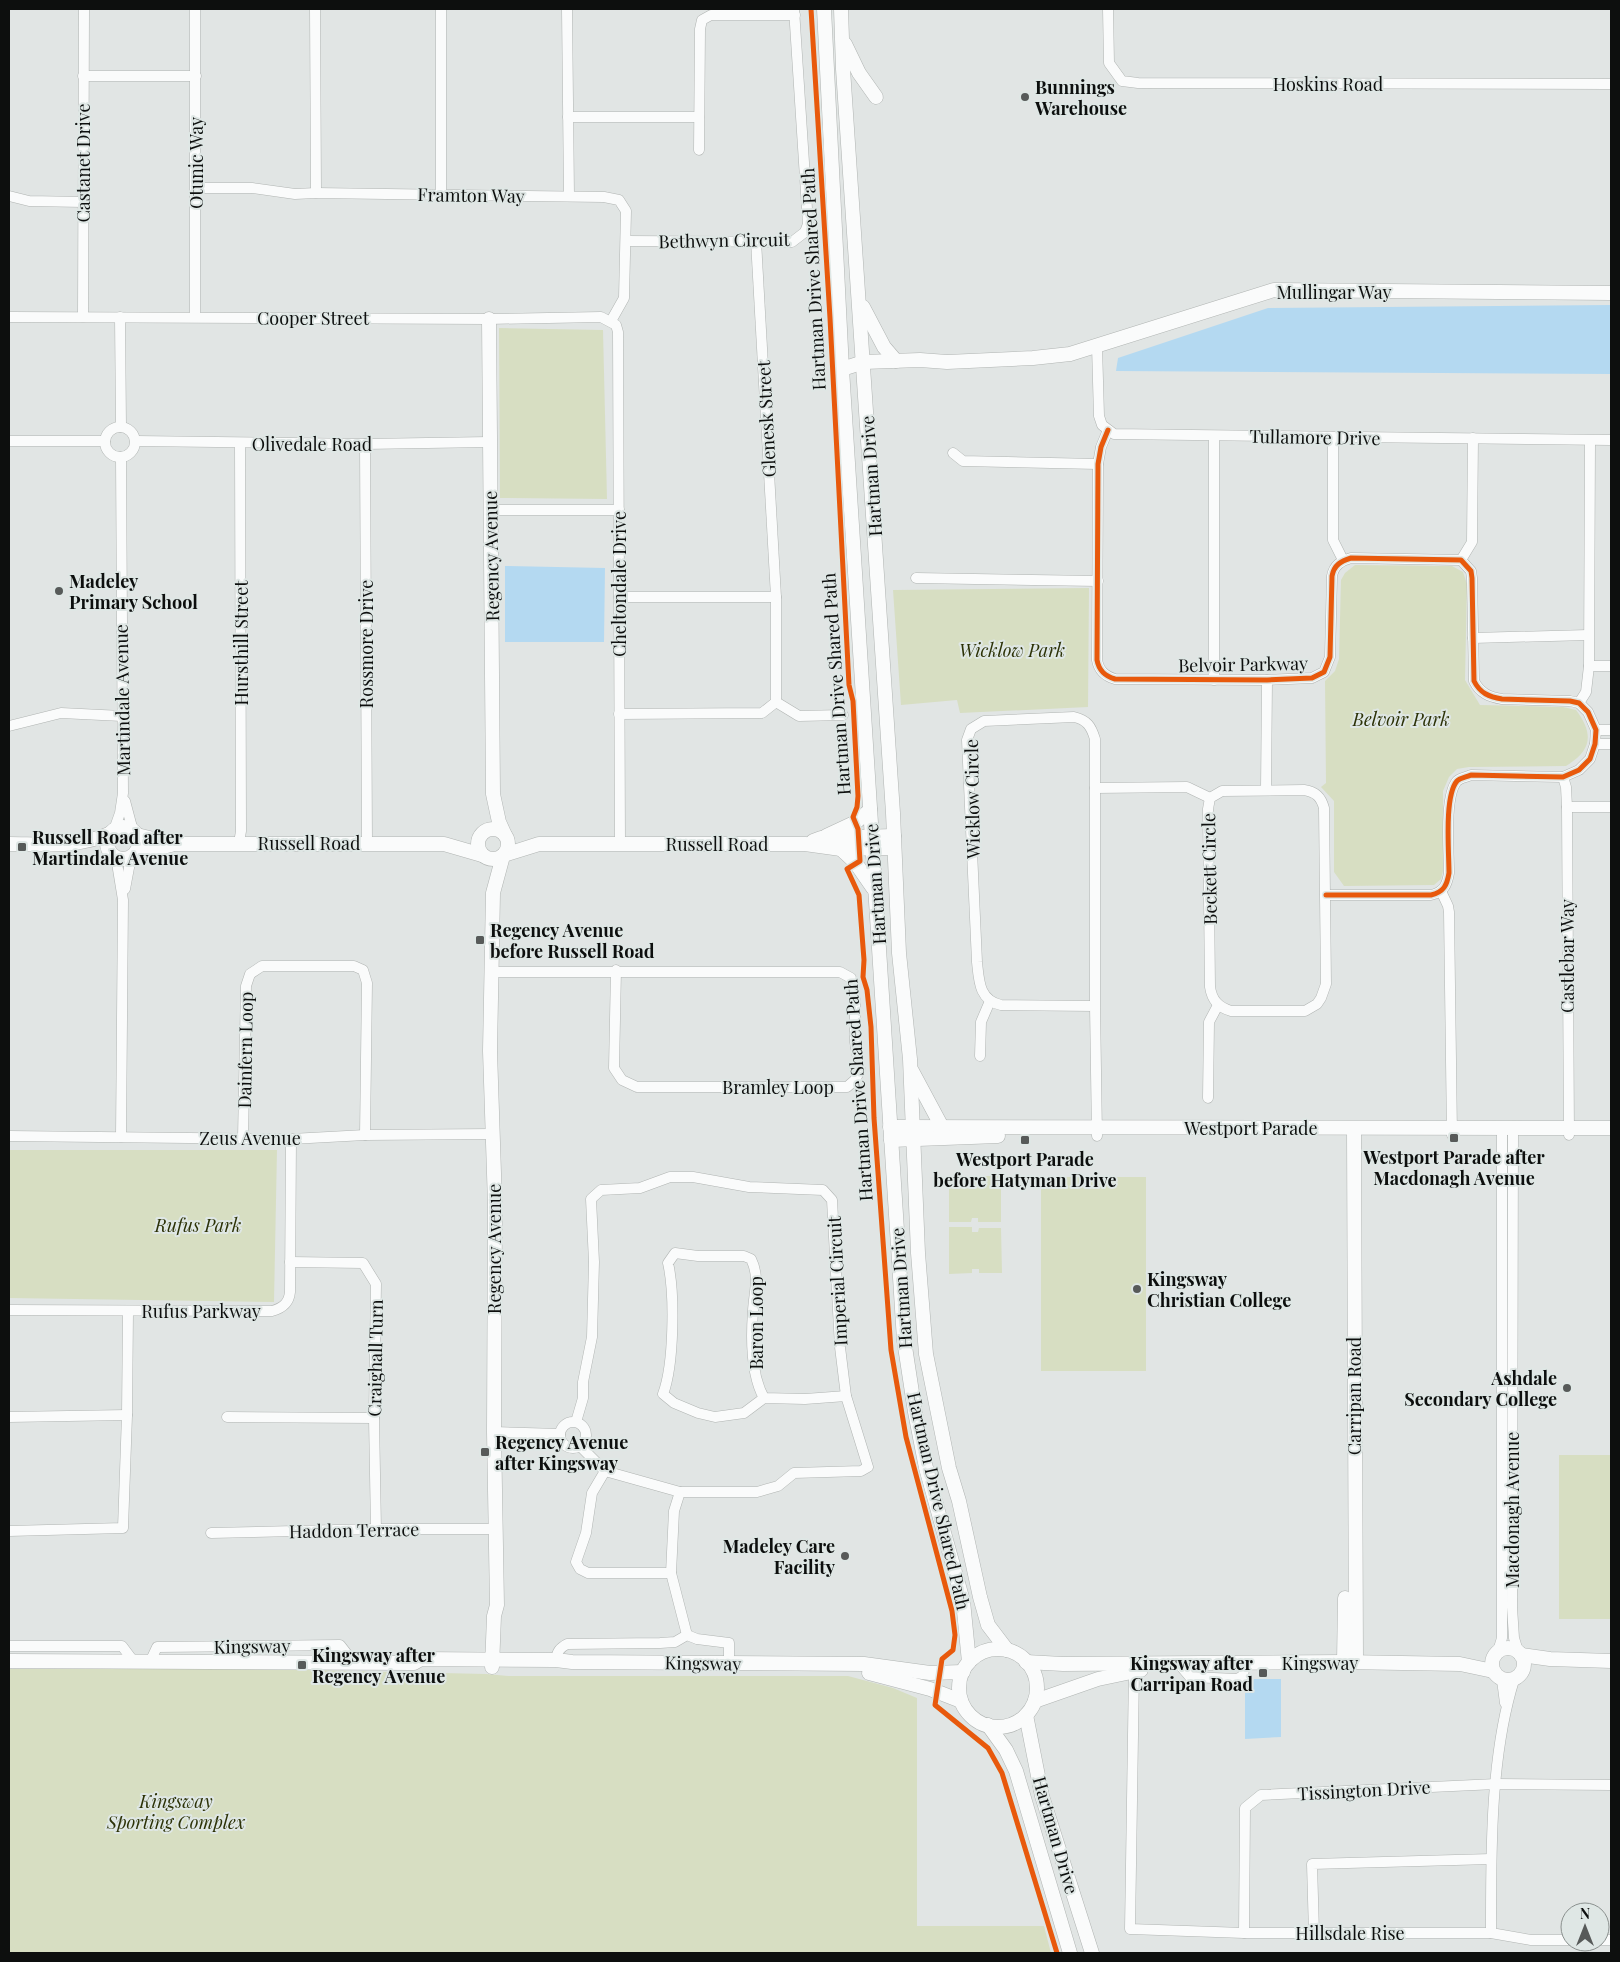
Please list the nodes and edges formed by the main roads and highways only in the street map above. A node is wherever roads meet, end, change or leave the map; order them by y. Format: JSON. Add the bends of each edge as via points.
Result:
{"nodes":[{"id":1,"x":824,"y":9,"type":"edge"},
{"id":2,"x":841,"y":9,"type":"edge"},
{"id":3,"x":844,"y":41,"type":"junction"},
{"id":4,"x":876,"y":97,"type":"dead end"},
{"id":5,"x":1611,"y":293,"type":"edge"},
{"id":6,"x":859,"y":300,"type":"junction"},
{"id":7,"x":488,"y":319,"type":"road end"},
{"id":8,"x":896,"y":361,"type":"junction"},
{"id":9,"x":947,"y":362,"type":"junction"},
{"id":10,"x":864,"y":367,"type":"junction"},
{"id":11,"x":842,"y":369,"type":"junction"},
{"id":12,"x":493,"y":794,"type":"junction"},
{"id":13,"x":870,"y":810,"type":"junction"},
{"id":14,"x":112,"y":831,"type":"junction"},
{"id":15,"x":135,"y":833,"type":"junction"},
{"id":16,"x":482,"y":834,"type":"junction"},
{"id":17,"x":505,"y":835,"type":"junction"},
{"id":18,"x":821,"y":838,"type":"junction"},
{"id":19,"x":871,"y":842,"type":"junction"},
{"id":20,"x":894,"y":842,"type":"junction"},
{"id":21,"x":9,"y":844,"type":"edge"},
{"id":22,"x":73,"y":844,"type":"junction"},
{"id":23,"x":174,"y":844,"type":"junction"},
{"id":24,"x":444,"y":844,"type":"junction"},
{"id":25,"x":539,"y":844,"type":"junction"},
{"id":26,"x":805,"y":844,"type":"junction"},
{"id":27,"x":841,"y":849,"type":"junction"},
{"id":28,"x":114,"y":856,"type":"junction"},
{"id":29,"x":133,"y":856,"type":"junction"},
{"id":30,"x":483,"y":856,"type":"junction"},
{"id":31,"x":504,"y":856,"type":"junction"},
{"id":32,"x":874,"y":888,"type":"junction"},
{"id":33,"x":493,"y":893,"type":"junction"},
{"id":34,"x":911,"y":1068,"type":"junction"},
{"id":35,"x":942,"y":1127,"type":"junction"},
{"id":36,"x":1611,"y":1128,"type":"edge"},
{"id":37,"x":1568,"y":1131,"type":"junction"},
{"id":38,"x":1097,"y":1132,"type":"junction"},
{"id":39,"x":913,"y":1133,"type":"junction"},
{"id":40,"x":1350,"y":1133,"type":"junction"},
{"id":41,"x":891,"y":1134,"type":"junction"},
{"id":42,"x":1611,"y":1135,"type":"edge"},
{"id":43,"x":1007,"y":1650,"type":"junction"},
{"id":44,"x":1496,"y":1653,"type":"junction"},
{"id":45,"x":1520,"y":1653,"type":"junction"},
{"id":46,"x":1550,"y":1660,"type":"junction"},
{"id":47,"x":9,"y":1661,"type":"edge"},
{"id":48,"x":1611,"y":1661,"type":"edge"},
{"id":49,"x":572,"y":1662,"type":"junction"},
{"id":50,"x":1026,"y":1662,"type":"junction"},
{"id":51,"x":1350,"y":1662,"type":"junction"},
{"id":52,"x":497,"y":1664,"type":"junction"},
{"id":53,"x":835,"y":1664,"type":"junction"},
{"id":54,"x":1179,"y":1664,"type":"junction"},
{"id":55,"x":1460,"y":1664,"type":"junction"},
{"id":56,"x":966,"y":1667,"type":"junction"},
{"id":57,"x":1508,"y":1675,"type":"junction"},
{"id":58,"x":1035,"y":1700,"type":"junction"},
{"id":59,"x":962,"y":1701,"type":"junction"},
{"id":60,"x":1026,"y":1714,"type":"junction"},
{"id":61,"x":988,"y":1725,"type":"junction"},
{"id":62,"x":1070,"y":1953,"type":"edge"},
{"id":63,"x":1092,"y":1953,"type":"edge"}],
"edges":[{"from":1,"to":11,"type":"main road","name":"Hartman Drive"},
{"from":2,"to":3,"type":"main road","name":"Hartman Drive"},
{"from":3,"to":4,"type":"main road","via":[[859,73]]},
{"from":3,"to":6,"type":"main road","name":"Hartman Drive","via":[[843,69]]},
{"from":5,"to":9,"type":"main road","name":"Mullingar Way","via":[[1274,290],[1070,354]]},
{"from":6,"to":8,"type":"main road","via":[[884,348]]},
{"from":6,"to":10,"type":"main road","name":"Hartman Drive"},
{"from":7,"to":12,"type":"main road","name":"Regency Avenue"},
{"from":8,"to":9,"type":"main road","name":"Mullingar Way"},
{"from":8,"to":10,"type":"main road","name":"Mullingar Way"},
{"from":9,"to":10,"type":"main road","name":"Mullingar Way","via":[[920,369]]},
{"from":10,"to":11,"type":"main road","name":"Mullingar Way"},
{"from":10,"to":20,"type":"main road","name":"Hartman Drive"},
{"from":11,"to":13,"type":"main road","name":"Hartman Drive"},
{"from":12,"to":16,"type":"main road","name":"Regency Avenue"},
{"from":12,"to":17,"type":"main road","name":"Regency Avenue"},
{"from":13,"to":18,"type":"main road","via":[[856,822]]},
{"from":13,"to":19,"type":"main road","name":"Hartman Drive"},
{"from":14,"to":15,"type":"main road","via":[[124,827]]},
{"from":14,"to":22,"type":"main road","via":[[95,840]]},
{"from":14,"to":28,"type":"main road","via":[[107,846]]},
{"from":15,"to":23,"type":"main road","name":"Russell Road"},
{"from":15,"to":29,"type":"main road","via":[[139,845]]},
{"from":16,"to":17,"type":"main road","via":[[494,829]]},
{"from":16,"to":24,"type":"main road","name":"Russell Road"},
{"from":16,"to":30,"type":"main road","via":[[478,845]]},
{"from":17,"to":25,"type":"main road","name":"Russell Road"},
{"from":17,"to":31,"type":"main road","via":[[509,846]]},
{"from":18,"to":19,"type":"main road","name":"Russell Road"},
{"from":18,"to":26,"type":"main road","name":"Russell Road"},
{"from":19,"to":20,"type":"main road","name":"Russell Road"},
{"from":19,"to":27,"type":"main road","name":"Russell Road"},
{"from":19,"to":32,"type":"main road","name":"Hartman Drive"},
{"from":20,"to":34,"type":"main road","name":"Hartman Drive","via":[[899,952]]},
{"from":21,"to":22,"type":"main road"},
{"from":22,"to":28,"type":"main road"},
{"from":23,"to":24,"type":"main road","name":"Russell Road"},
{"from":23,"to":29,"type":"main road","name":"Russell Road"},
{"from":24,"to":30,"type":"main road","name":"Russell Road"},
{"from":25,"to":26,"type":"main road","name":"Russell Road"},
{"from":25,"to":31,"type":"main road","name":"Russell Road"},
{"from":26,"to":27,"type":"main road","name":"Russell Road"},
{"from":27,"to":32,"type":"main road"},
{"from":28,"to":29,"type":"main road","via":[[121,859]]},
{"from":30,"to":31,"type":"main road","via":[[494,860]]},
{"from":30,"to":33,"type":"main road","name":"Regency Avenue"},
{"from":31,"to":33,"type":"main road","name":"Regency Avenue"},
{"from":32,"to":41,"type":"main road","name":"Hartman Drive"},
{"from":33,"to":52,"type":"main road","name":"Regency Avenue","via":[[490,1051],[495,1204],[494,1432],[497,1606],[501,1616]]},
{"from":34,"to":35,"type":"main road"},
{"from":34,"to":39,"type":"main road","name":"Hartman Drive"},
{"from":35,"to":38,"type":"main road","name":"Westport Parade"},
{"from":35,"to":39,"type":"main road","name":"Westport Parade"},
{"from":36,"to":37,"type":"main road","name":"Westport Parade"},
{"from":37,"to":40,"type":"main road","name":"Westport Parade"},
{"from":37,"to":42,"type":"main road","name":"Westport Parade"},
{"from":38,"to":39,"type":"main road","name":"Westport Parade","via":[[988,1136]]},
{"from":38,"to":40,"type":"main road","name":"Westport Parade"},
{"from":39,"to":41,"type":"main road","name":"Westport Parade"},
{"from":39,"to":43,"type":"main road","name":"Hartman Drive","via":[[926,1354],[949,1468],[988,1625]]},
{"from":40,"to":51,"type":"main road","name":"Carripan Road"},
{"from":41,"to":56,"type":"main road","name":"Hartman Drive","via":[[904,1340],[926,1468],[963,1601]]},
{"from":43,"to":50,"type":"main road"},
{"from":43,"to":56,"type":"main road","via":[[984,1652]]},
{"from":44,"to":45,"type":"main road","name":"Kingsway","via":[[1508,1648]]},
{"from":44,"to":55,"type":"main road","name":"Kingsway"},
{"from":44,"to":57,"type":"main road","via":[[1492,1660]]},
{"from":45,"to":46,"type":"main road","name":"Kingsway"},
{"from":45,"to":57,"type":"main road","via":[[1524,1660]]},
{"from":46,"to":48,"type":"main road","name":"Kingsway"},
{"from":46,"to":57,"type":"main road","name":"Kingsway"},
{"from":47,"to":52,"type":"main road","name":"Kingsway","via":[[414,1663],[421,1660]]},
{"from":49,"to":52,"type":"main road","name":"Kingsway"},
{"from":49,"to":52,"type":"main road","name":"Kingsway","via":[[556,1667]]},
{"from":49,"to":53,"type":"main road","name":"Kingsway"},
{"from":50,"to":54,"type":"main road","name":"Kingsway"},
{"from":50,"to":58,"type":"main road","via":[[1036,1683]]},
{"from":51,"to":54,"type":"main road","name":"Kingsway"},
{"from":51,"to":55,"type":"main road","name":"Kingsway"},
{"from":53,"to":56,"type":"main road","name":"Kingsway","via":[[864,1664],[930,1673]]},
{"from":53,"to":59,"type":"main road","name":"Kingsway","via":[[930,1689]]},
{"from":54,"to":58,"type":"main road","name":"Kingsway","via":[[1098,1679]]},
{"from":55,"to":57,"type":"main road","name":"Kingsway"},
{"from":56,"to":59,"type":"main road","via":[[959,1686]]},
{"from":58,"to":60,"type":"main road"},
{"from":59,"to":61,"type":"main road","via":[[972,1716]]},
{"from":60,"to":61,"type":"main road","via":[[1008,1725]]},
{"from":60,"to":63,"type":"main road","name":"Hartman Drive","via":[[1042,1796]]},
{"from":61,"to":62,"type":"main road","name":"Hartman Drive","via":[[1016,1771]]}]}
